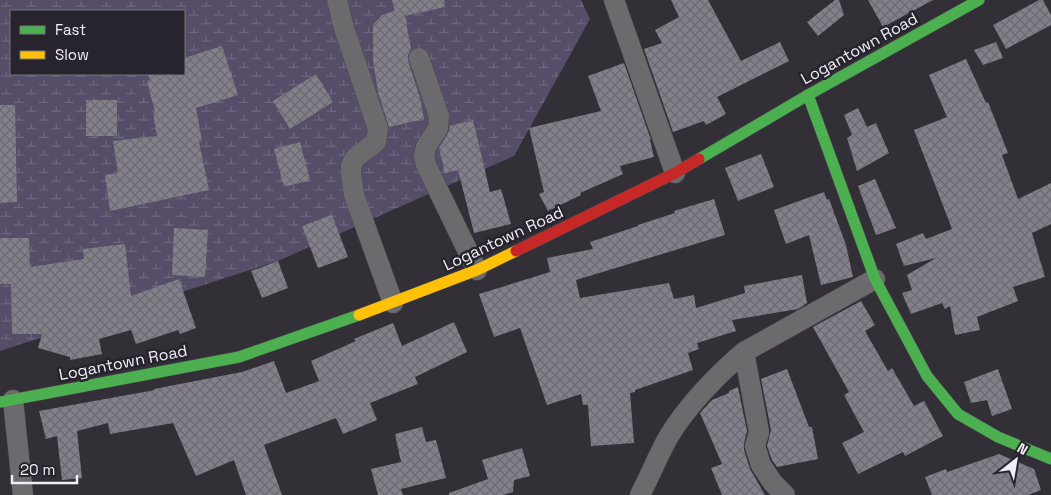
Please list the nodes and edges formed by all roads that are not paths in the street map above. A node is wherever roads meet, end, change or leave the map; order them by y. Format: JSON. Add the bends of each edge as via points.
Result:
{"nodes":[{"id":1,"x":338,"y":0,"type":"edge"},
{"id":2,"x":614,"y":0,"type":"edge"},
{"id":3,"x":979,"y":0,"type":"edge"},
{"id":4,"x":419,"y":58,"type":"dead end"},
{"id":5,"x":808,"y":95,"type":"junction"},
{"id":6,"x":675,"y":173,"type":"junction"},
{"id":7,"x":477,"y":270,"type":"junction"},
{"id":8,"x":875,"y":279,"type":"junction"},
{"id":9,"x":393,"y":303,"type":"junction"},
{"id":10,"x":744,"y":352,"type":"junction"},
{"id":11,"x":6,"y":401,"type":"edge"},
{"id":12,"x":1051,"y":459,"type":"edge"},
{"id":13,"x":23,"y":495,"type":"edge"},
{"id":14,"x":640,"y":495,"type":"edge"},
{"id":15,"x":784,"y":495,"type":"edge"}],
"edges":[{"from":1,"to":9,"type":"street","via":[[378,130],[376,142],[355,158],[351,166],[354,196]]},
{"from":2,"to":6,"type":"street"},
{"from":3,"to":5,"type":"street","name":"Logantown Road"},
{"from":4,"to":7,"type":"street","via":[[439,116],[438,128],[426,147],[426,166]]},
{"from":5,"to":6,"type":"street","name":"Logantown Road"},
{"from":5,"to":8,"type":"street"},
{"from":6,"to":7,"type":"street","name":"Logantown Road"},
{"from":7,"to":9,"type":"street","name":"Logantown Road"},
{"from":8,"to":10,"type":"street"},
{"from":8,"to":12,"type":"street","via":[[927,376],[958,414],[998,437]]},
{"from":9,"to":11,"type":"street","name":"Logantown Road","via":[[239,357]]},
{"from":10,"to":14,"type":"street","via":[[696,400],[670,435]]},
{"from":10,"to":15,"type":"street","via":[[759,432],[755,446],[761,465]]},
{"from":11,"to":13,"type":"street"}]}
